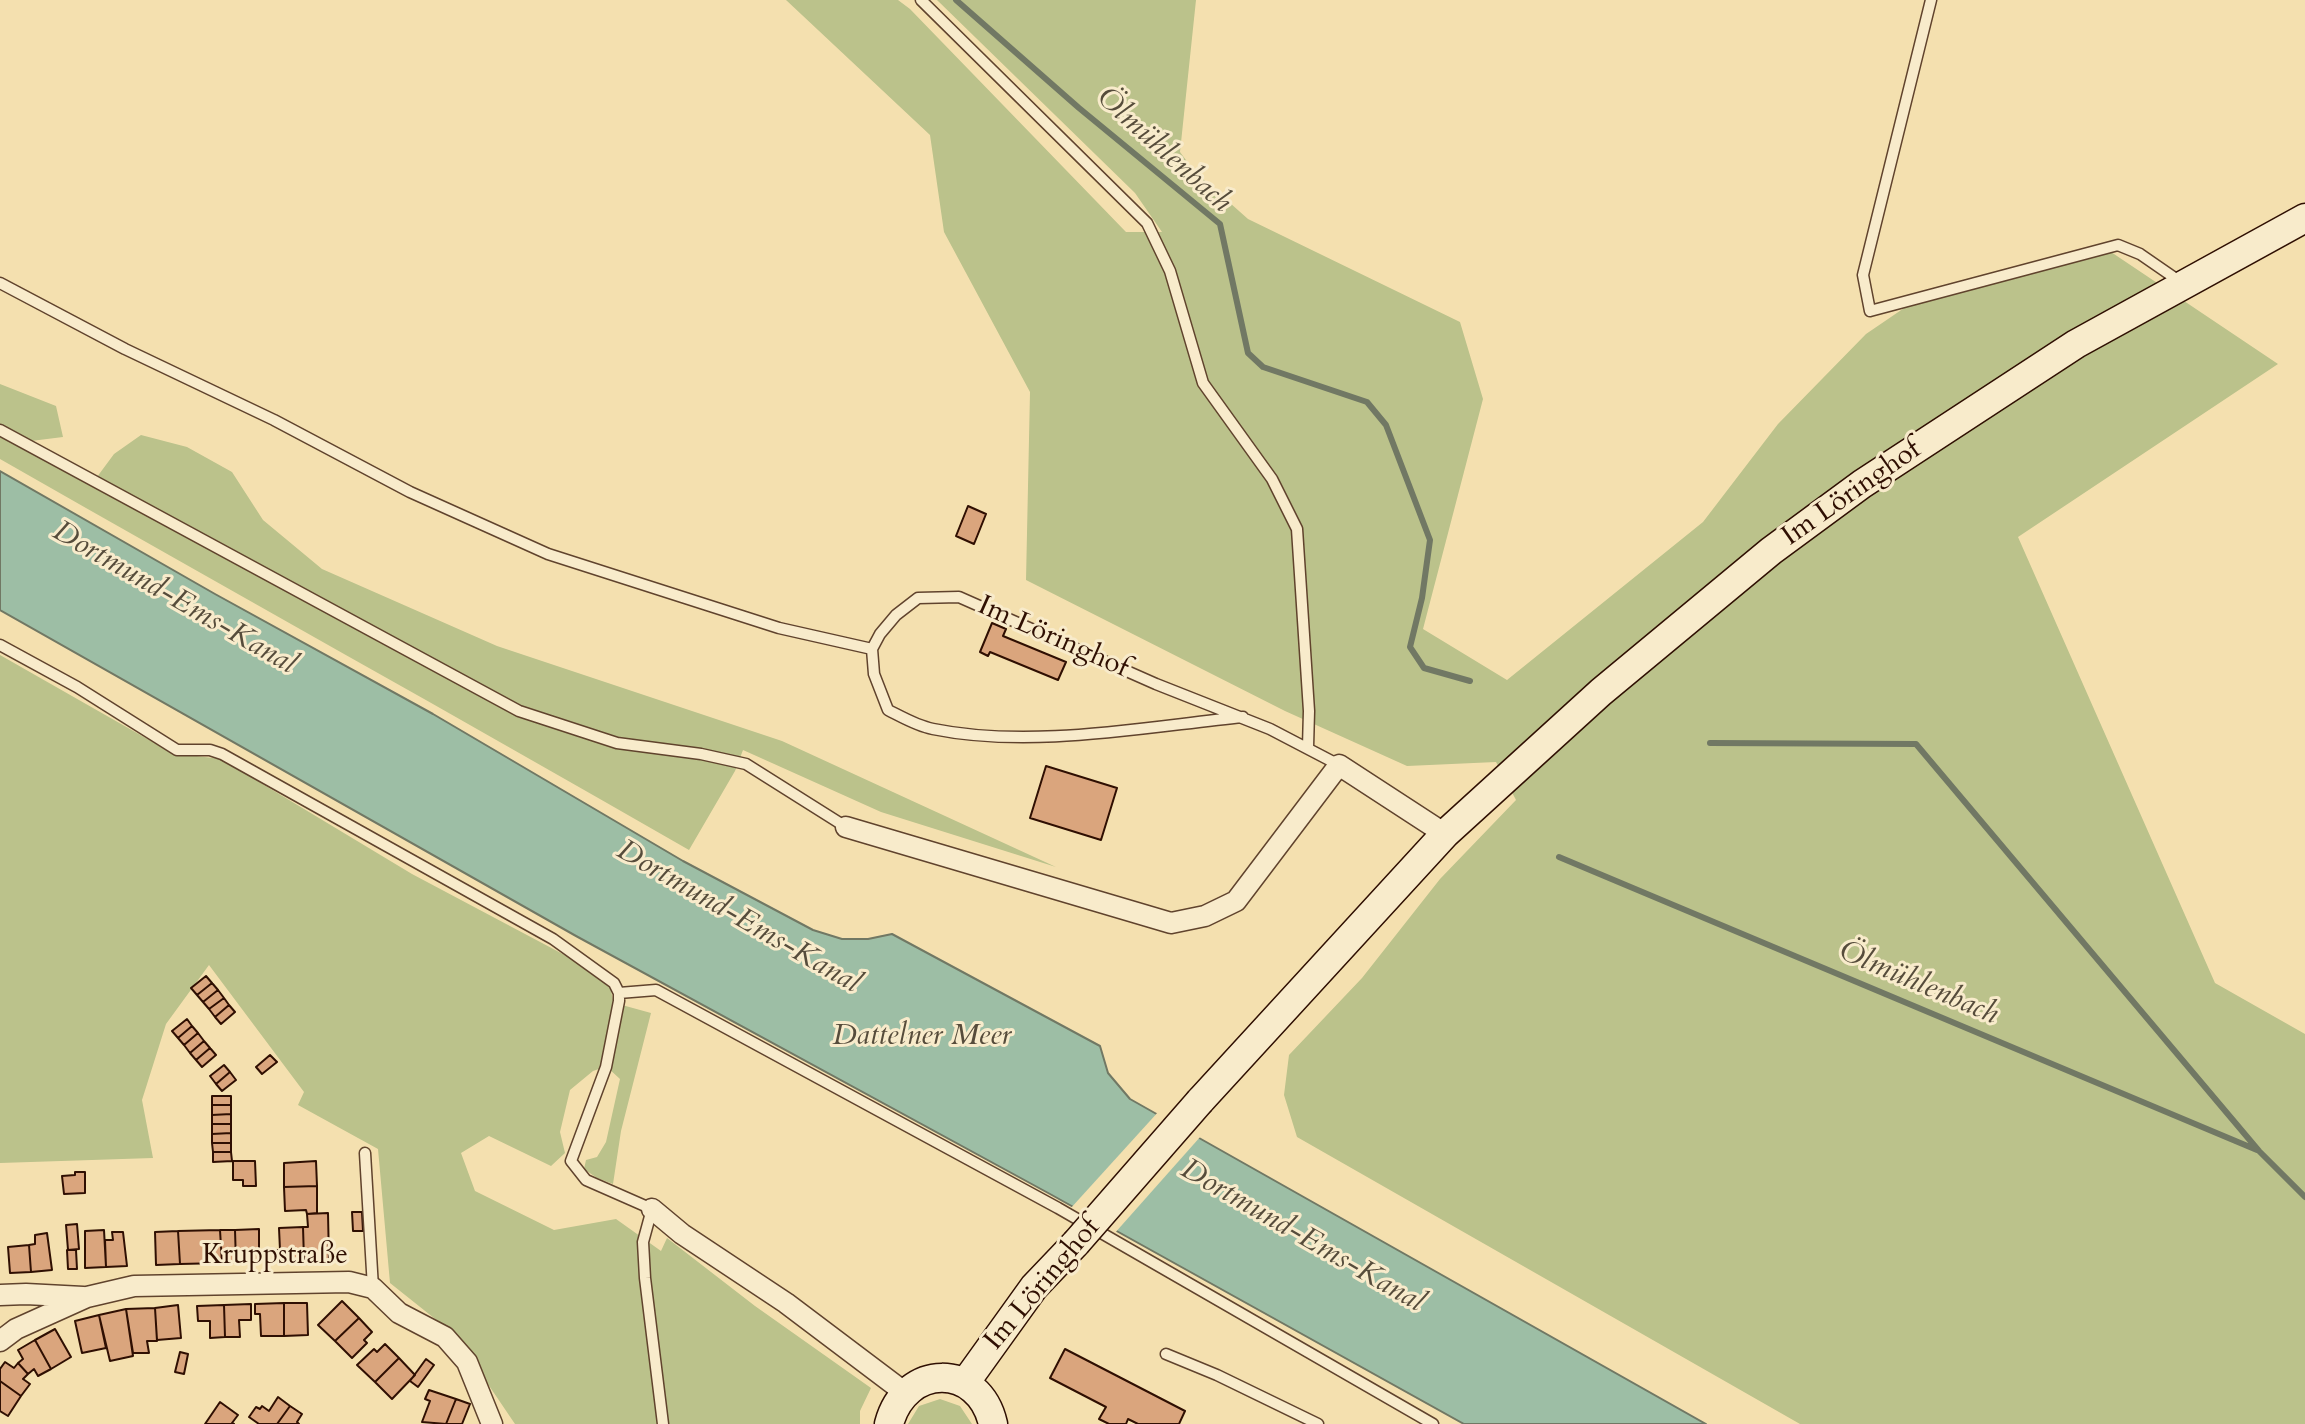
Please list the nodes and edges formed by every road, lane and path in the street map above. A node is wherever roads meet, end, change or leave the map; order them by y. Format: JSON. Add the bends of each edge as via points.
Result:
{"nodes":[{"id":1,"x":921,"y":0,"type":"edge"},
{"id":2,"x":1931,"y":0,"type":"edge"},
{"id":3,"x":2305,"y":218,"type":"edge"},
{"id":4,"x":0,"y":283,"type":"edge"},
{"id":5,"x":2184,"y":284,"type":"junction"},
{"id":6,"x":0,"y":430,"type":"edge"},
{"id":7,"x":0,"y":645,"type":"edge"},
{"id":8,"x":872,"y":649,"type":"junction"},
{"id":9,"x":1243,"y":717,"type":"junction"},
{"id":10,"x":1308,"y":747,"type":"junction"},
{"id":11,"x":1339,"y":765,"type":"junction"},
{"id":12,"x":846,"y":827,"type":"joint"},
{"id":13,"x":1445,"y":834,"type":"junction"},
{"id":14,"x":619,"y":993,"type":"junction"},
{"id":15,"x":365,"y":1153,"type":"dead end"},
{"id":16,"x":652,"y":1209,"type":"junction"},
{"id":17,"x":373,"y":1288,"type":"junction"},
{"id":18,"x":0,"y":1295,"type":"edge"},
{"id":19,"x":87,"y":1297,"type":"junction"},
{"id":20,"x":0,"y":1341,"type":"edge"},
{"id":21,"x":1166,"y":1354,"type":"dead end"},
{"id":22,"x":965,"y":1383,"type":"junction"},
{"id":23,"x":904,"y":1392,"type":"junction"},
{"id":24,"x":492,"y":1424,"type":"edge"},
{"id":25,"x":663,"y":1424,"type":"edge"},
{"id":26,"x":889,"y":1424,"type":"edge"},
{"id":27,"x":993,"y":1424,"type":"edge"},
{"id":28,"x":1318,"y":1424,"type":"edge"},
{"id":29,"x":1433,"y":1424,"type":"edge"}],
"edges":[{"from":1,"to":10,"type":"lane","via":[[1147,223],[1170,271],[1203,383],[1272,479],[1297,529]]},
{"from":2,"to":5,"type":"lane","via":[[1863,275],[1870,311],[2118,245]]},
{"from":3,"to":5,"type":"street","name":"Im Löringhof"},
{"from":4,"to":8,"type":"lane","via":[[410,492],[548,554],[779,628]]},
{"from":5,"to":13,"type":"street","name":"Im Löringhof","via":[[1983,404],[1771,551],[1601,692]]},
{"from":6,"to":12,"type":"lane","via":[[519,711],[617,743],[746,764]]},
{"from":7,"to":14,"type":"lane","via":[[177,750],[222,754],[506,912],[596,968]]},
{"from":8,"to":9,"type":"lane","name":"Im Löringhof","via":[[896,615],[918,598],[959,597]]},
{"from":8,"to":9,"type":"lane","via":[[874,674],[888,710],[929,729],[1055,736]]},
{"from":9,"to":10,"type":"lane","name":"Im Löringhof"},
{"from":10,"to":11,"type":"lane","name":"Im Löringhof"},
{"from":11,"to":12,"type":"street","via":[[1236,901],[1205,916],[1171,923]]},
{"from":11,"to":13,"type":"street","name":"Im Löringhof"},
{"from":13,"to":22,"type":"street","name":"Im Löringhof","bridge":true,"via":[[1034,1287]]},
{"from":14,"to":16,"type":"lane","via":[[606,1067],[571,1161],[586,1180]]},
{"from":14,"to":29,"type":"lane","via":[[656,990],[1058,1208]]},
{"from":15,"to":17,"type":"lane"},
{"from":16,"to":23,"type":"street"},
{"from":16,"to":25,"type":"lane","via":[[643,1242]]},
{"from":17,"to":19,"type":"street","name":"Kruppstraße","via":[[349,1282],[134,1286]]},
{"from":17,"to":24,"type":"street","name":"Kruppstraße","via":[[399,1313],[445,1337],[467,1362]]},
{"from":18,"to":19,"type":"street"},
{"from":19,"to":20,"type":"street","name":"Kruppstraße"},
{"from":21,"to":28,"type":"lane"},
{"from":22,"to":23,"type":"street","via":[[933,1378]]},
{"from":22,"to":27,"type":"street","via":[[990,1409]]},
{"from":23,"to":26,"type":"street"}]}
